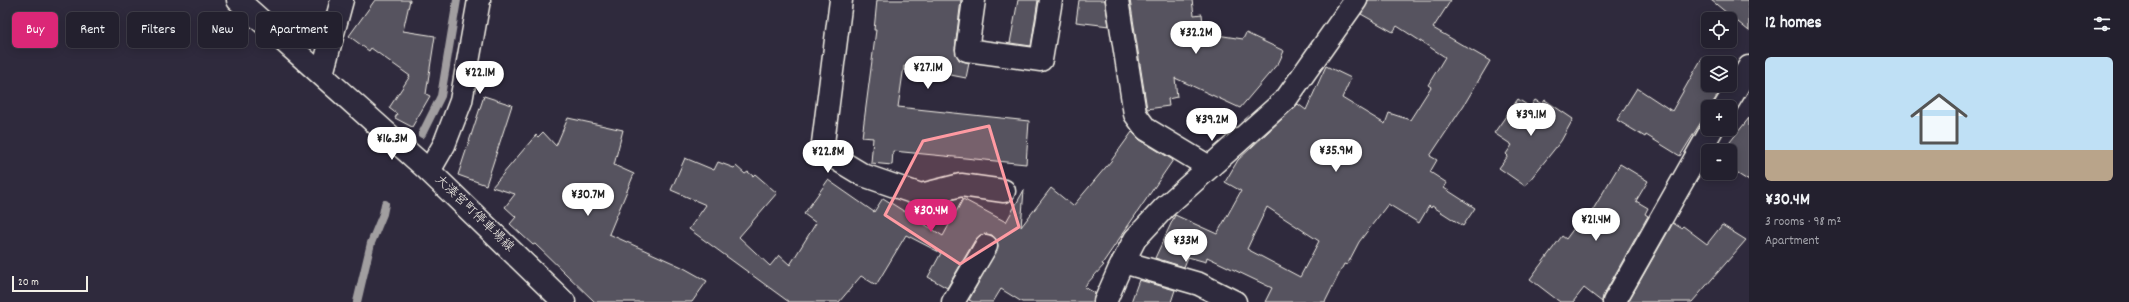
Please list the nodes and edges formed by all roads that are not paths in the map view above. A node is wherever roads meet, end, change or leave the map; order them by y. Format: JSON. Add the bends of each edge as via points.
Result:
{"nodes":[{"id":1,"x":238,"y":0,"type":"edge"},
{"id":2,"x":342,"y":0,"type":"edge"},
{"id":3,"x":479,"y":0,"type":"edge"},
{"id":4,"x":841,"y":0,"type":"edge"},
{"id":5,"x":974,"y":0,"type":"edge"},
{"id":6,"x":1051,"y":0,"type":"edge"},
{"id":7,"x":1117,"y":0,"type":"edge"},
{"id":8,"x":1356,"y":0,"type":"edge"},
{"id":9,"x":1749,"y":67,"type":"edge"},
{"id":10,"x":322,"y":74,"type":"junction"},
{"id":11,"x":1729,"y":100,"type":"edge"},
{"id":12,"x":1708,"y":136,"type":"edge"},
{"id":13,"x":1209,"y":168,"type":"junction"},
{"id":14,"x":429,"y":171,"type":"junction"},
{"id":15,"x":1004,"y":191,"type":"dead end"},
{"id":16,"x":986,"y":246,"type":"dead end"},
{"id":17,"x":1123,"y":262,"type":"junction"},
{"id":18,"x":564,"y":302,"type":"edge"},
{"id":19,"x":953,"y":302,"type":"edge"},
{"id":20,"x":1105,"y":302,"type":"edge"},
{"id":21,"x":1235,"y":302,"type":"edge"},
{"id":22,"x":1614,"y":302,"type":"edge"}],
"edges":[{"from":1,"to":10,"type":"street","name":"大湊宮町停車場線"},
{"from":2,"to":10,"type":"street"},
{"from":3,"to":14,"type":"street","via":[[461,101],[444,145]]},
{"from":4,"to":15,"type":"street","via":[[823,143],[838,160],[863,176],[921,195],[961,185]]},
{"from":5,"to":6,"type":"street","via":[[967,50],[1041,60]]},
{"from":7,"to":13,"type":"street","via":[[1135,114],[1146,129]]},
{"from":8,"to":13,"type":"street","via":[[1286,99]]},
{"from":9,"to":11,"type":"street"},
{"from":10,"to":14,"type":"street","name":"大湊宮町停車場線"},
{"from":12,"to":22,"type":"street"},
{"from":13,"to":17,"type":"street","via":[[1149,224],[1135,240]]},
{"from":14,"to":18,"type":"street","name":"大湊宮町停車場線"},
{"from":16,"to":19,"type":"street"},
{"from":17,"to":20,"type":"street"},
{"from":17,"to":21,"type":"street","via":[[1199,284]]}]}
